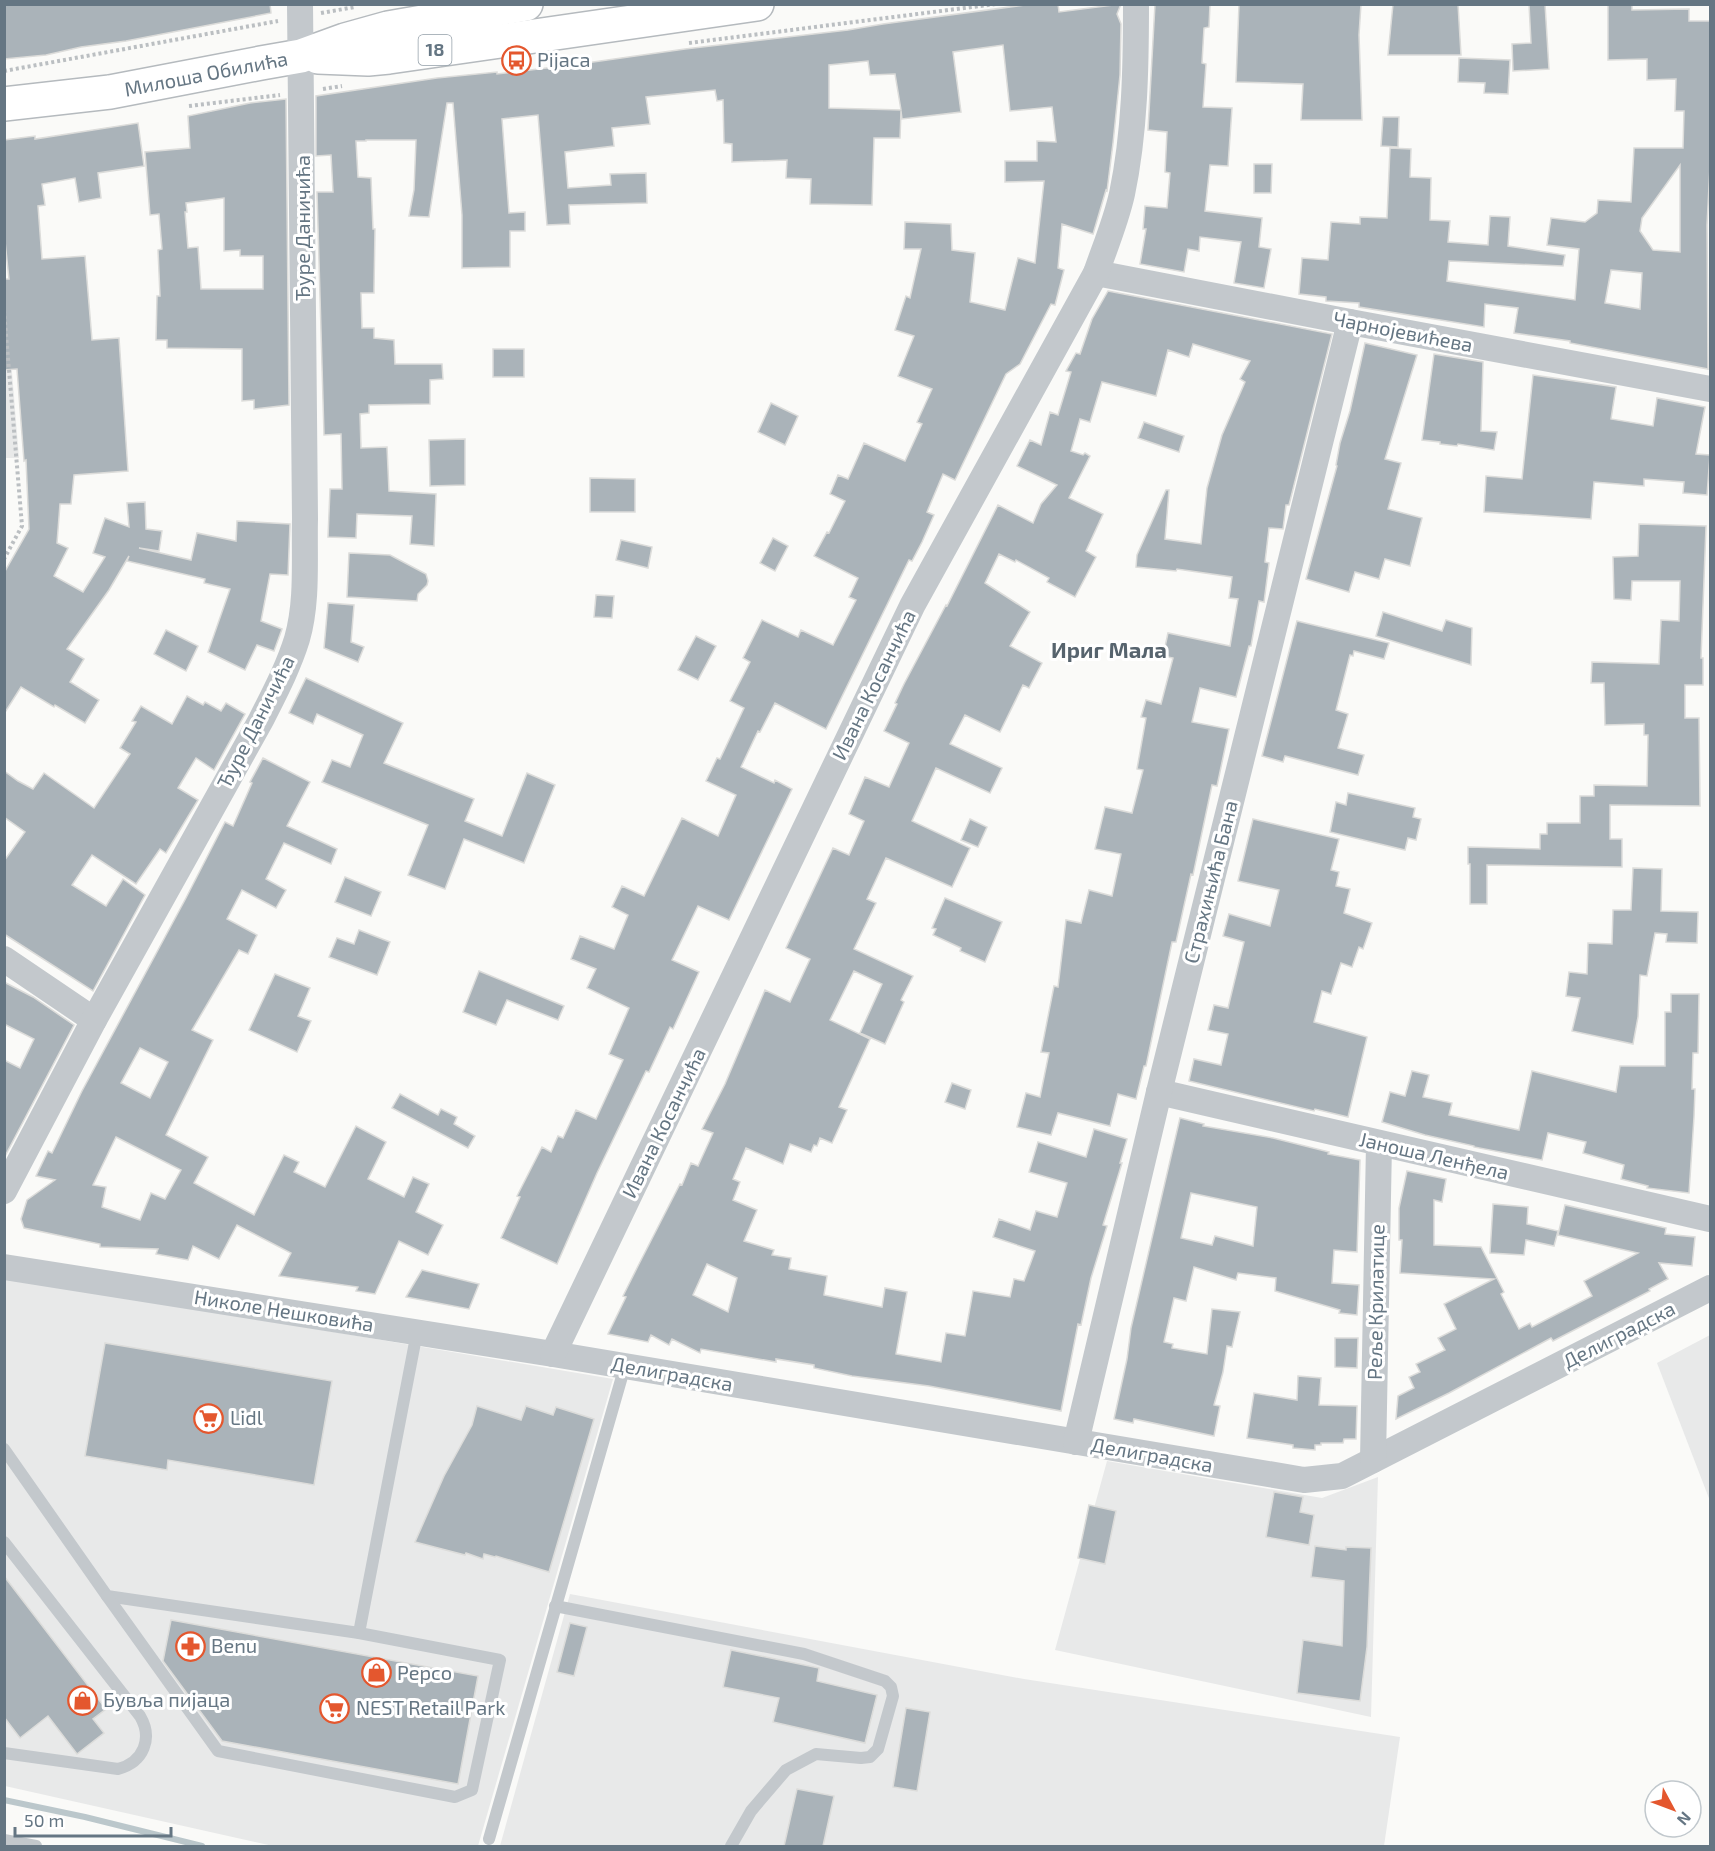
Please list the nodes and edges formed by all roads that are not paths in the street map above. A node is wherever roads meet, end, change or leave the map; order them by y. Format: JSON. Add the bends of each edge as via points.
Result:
{"nodes":[{"id":1,"x":526,"y":4,"type":"edge"},
{"id":2,"x":757,"y":4,"type":"edge"},
{"id":3,"x":1136,"y":4,"type":"edge"},
{"id":4,"x":713,"y":8,"type":"edge"},
{"id":5,"x":301,"y":11,"type":"edge"},
{"id":6,"x":302,"y":56,"type":"junction"},
{"id":7,"x":4,"y":104,"type":"edge"},
{"id":8,"x":1096,"y":273,"type":"junction"},
{"id":9,"x":1350,"y":322,"type":"junction"},
{"id":10,"x":1710,"y":388,"type":"edge"},
{"id":11,"x":4,"y":959,"type":"edge"},
{"id":12,"x":94,"y":1020,"type":"junction"},
{"id":13,"x":1159,"y":1092,"type":"junction"},
{"id":14,"x":1378,"y":1144,"type":"junction"},
{"id":15,"x":4,"y":1191,"type":"edge"},
{"id":16,"x":1710,"y":1219,"type":"edge"},
{"id":17,"x":8,"y":1265,"type":"edge"},
{"id":18,"x":1710,"y":1288,"type":"edge"},
{"id":19,"x":417,"y":1332,"type":"junction"},
{"id":20,"x":553,"y":1354,"type":"junction"},
{"id":21,"x":625,"y":1366,"type":"junction"},
{"id":22,"x":1076,"y":1442,"type":"junction"},
{"id":23,"x":4,"y":1449,"type":"edge"},
{"id":24,"x":1373,"y":1460,"type":"junction"},
{"id":25,"x":4,"y":1542,"type":"edge"},
{"id":26,"x":107,"y":1596,"type":"junction"},
{"id":27,"x":555,"y":1606,"type":"junction"},
{"id":28,"x":359,"y":1633,"type":"junction"},
{"id":29,"x":4,"y":1753,"type":"edge"},
{"id":30,"x":489,"y":1839,"type":"dead end"},
{"id":31,"x":4,"y":1840,"type":"edge"},
{"id":32,"x":36,"y":1846,"type":"edge"},
{"id":33,"x":731,"y":1846,"type":"edge"}],
"edges":[{"from":1,"to":6,"type":"main road","name":"Милоша Обилића","number":"18","via":[[388,28]]},
{"from":2,"to":4,"type":"main road","name":"Милоша Обилића","number":"18"},
{"from":3,"to":8,"type":"street","name":"Ивана Косанчића","via":[[1131,132],[1122,193]]},
{"from":4,"to":6,"type":"main road","name":"Милоша Обилића","number":"18","via":[[389,57]]},
{"from":5,"to":6,"type":"street","name":"Ђуре Даничића"},
{"from":6,"to":7,"type":"main road","name":"Милоша Обилића","number":"18","via":[[110,92]]},
{"from":6,"to":12,"type":"street","name":"Ђуре Даничића","via":[[305,519],[303,602],[297,638],[261,720]]},
{"from":8,"to":9,"type":"street","name":"Чарнојевићева"},
{"from":8,"to":20,"type":"street","name":"Ивана Косанчића","via":[[912,606]]},
{"from":9,"to":10,"type":"street","name":"Чарнојевићева"},
{"from":9,"to":13,"type":"street","name":"Страхињића Бана"},
{"from":11,"to":12,"type":"street"},
{"from":12,"to":15,"type":"street","name":"Ђуре Даничића"},
{"from":13,"to":14,"type":"street","name":"Јаноша Ленђела"},
{"from":13,"to":22,"type":"street","name":"Страхињића Бана"},
{"from":14,"to":16,"type":"street","name":"Јаноша Ленђела"},
{"from":14,"to":24,"type":"street","name":"Реље Крилатице"},
{"from":17,"to":19,"type":"street","name":"Николе Нешковића"},
{"from":18,"to":24,"type":"street","name":"Делиградска"},
{"from":19,"to":20,"type":"street","name":"Николе Нешковића"},
{"from":19,"to":28,"type":"lane"},
{"from":20,"to":21,"type":"street","name":"Делиградска"},
{"from":21,"to":22,"type":"street","name":"Делиградска"},
{"from":21,"to":27,"type":"lane"},
{"from":22,"to":24,"type":"street","name":"Делиградска","via":[[1304,1480],[1342,1476]]},
{"from":23,"to":26,"type":"lane"},
{"from":25,"to":29,"type":"lane","via":[[140,1716],[146,1740],[140,1756],[118,1769]]},
{"from":26,"to":28,"type":"lane"},
{"from":26,"to":28,"type":"lane","via":[[218,1751],[455,1797],[472,1790],[500,1660]]},
{"from":27,"to":30,"type":"lane"},
{"from":27,"to":33,"type":"lane","via":[[804,1654],[885,1681],[891,1687],[893,1696],[878,1749],[870,1757],[816,1754],[786,1770],[752,1811]]},
{"from":31,"to":32,"type":"lane"}]}
